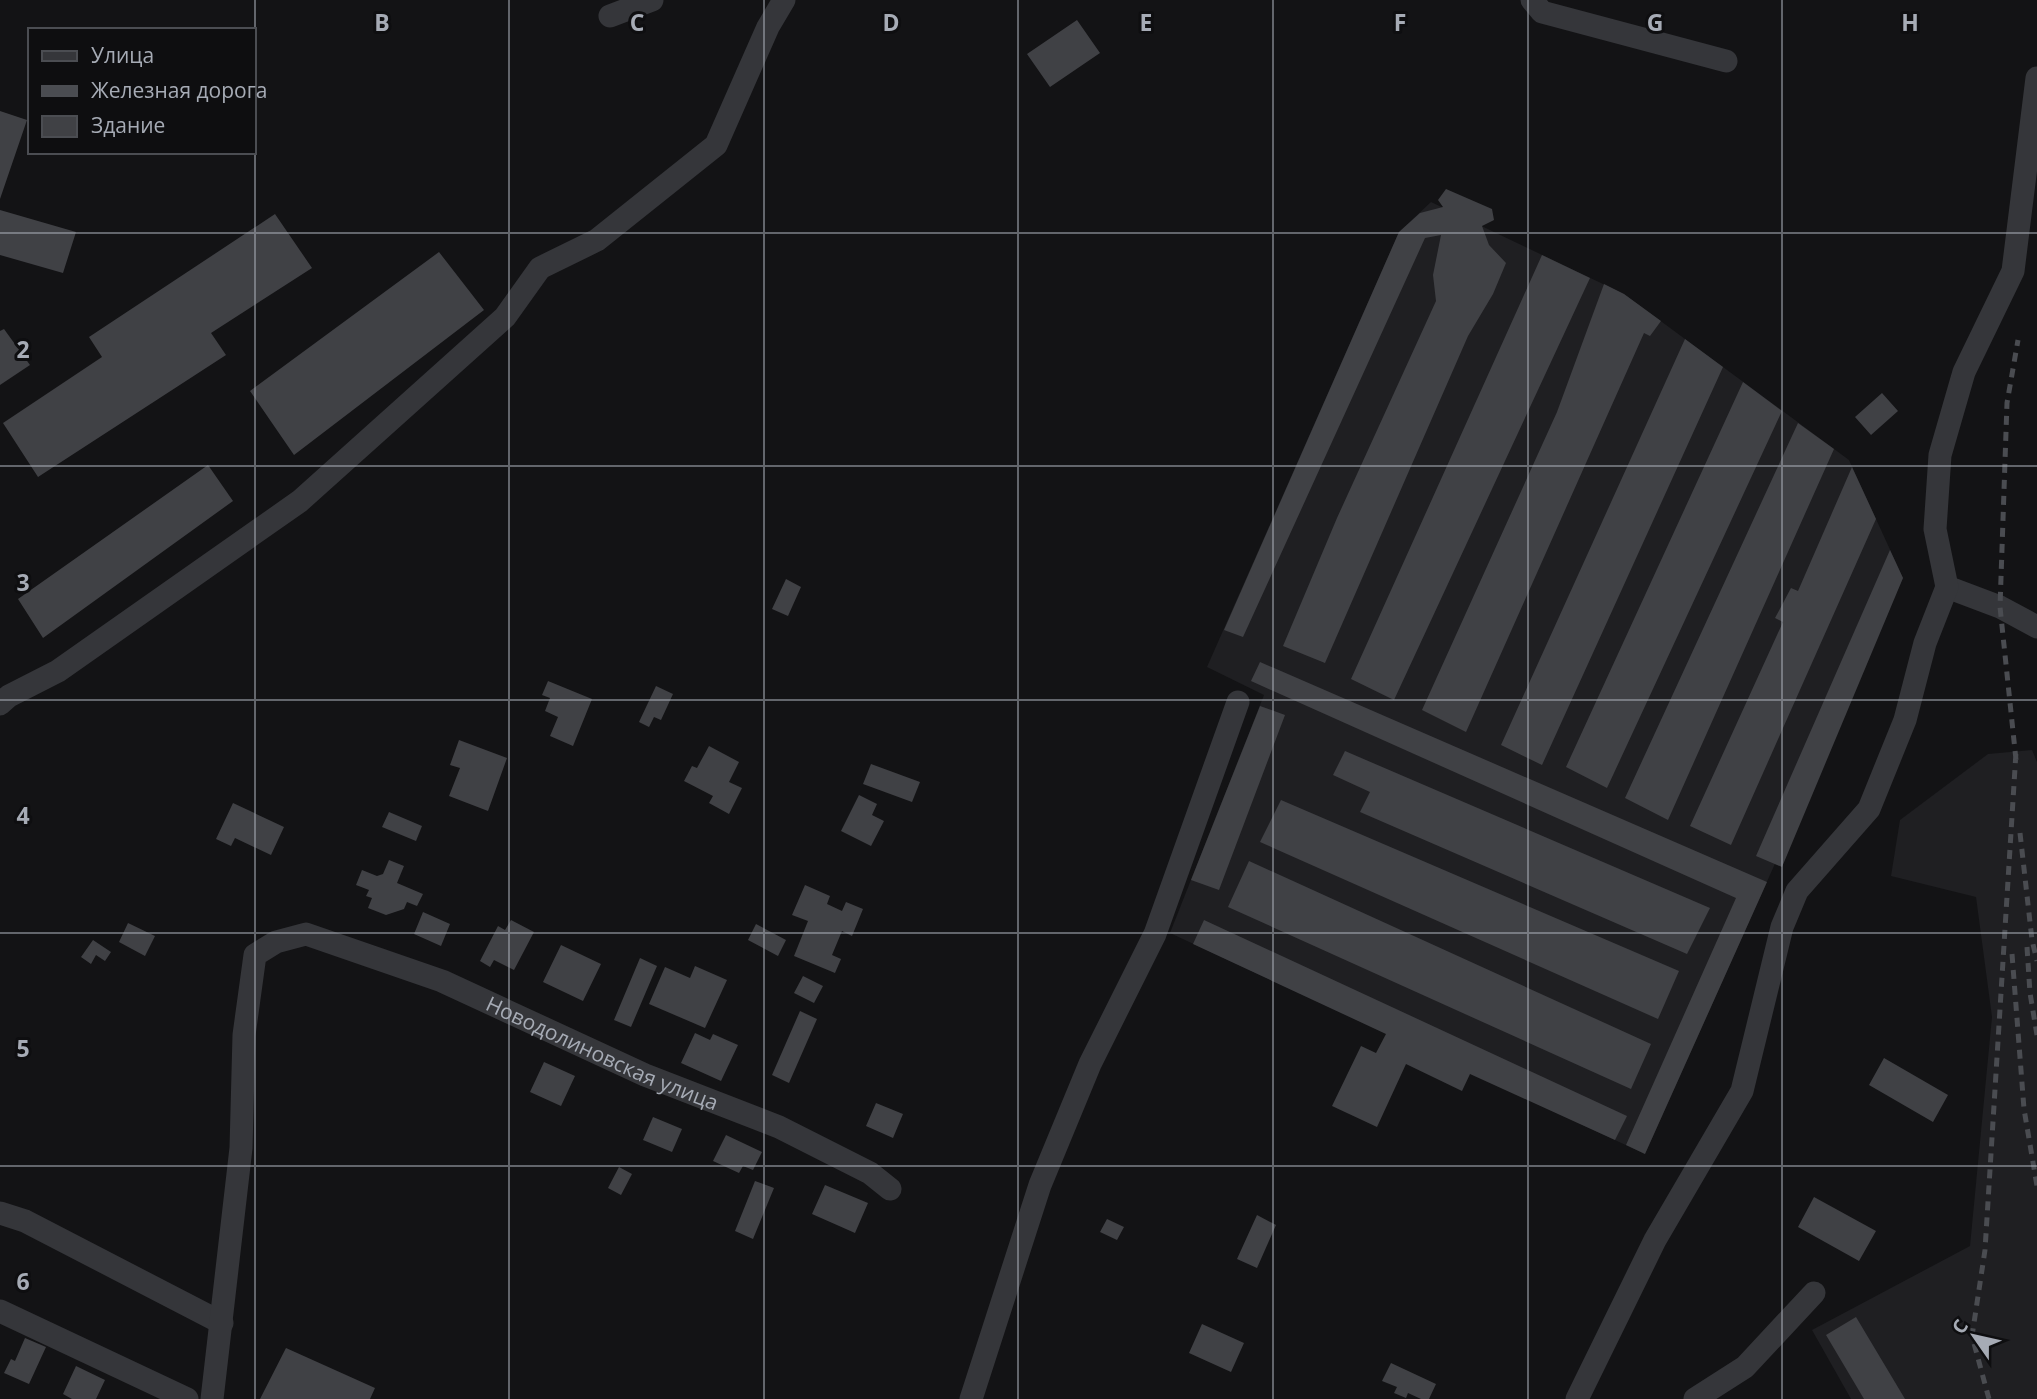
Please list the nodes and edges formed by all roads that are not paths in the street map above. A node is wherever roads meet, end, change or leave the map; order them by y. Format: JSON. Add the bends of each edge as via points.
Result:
{"nodes":[{"id":1,"x":652,"y":0,"type":"edge"},
{"id":2,"x":784,"y":0,"type":"edge"},
{"id":3,"x":1532,"y":0,"type":"edge"},
{"id":4,"x":610,"y":16,"type":"dead end"},
{"id":5,"x":1726,"y":61,"type":"dead end"},
{"id":6,"x":2037,"y":78,"type":"edge"},
{"id":7,"x":1947,"y":587,"type":"junction"},
{"id":8,"x":2037,"y":627,"type":"edge"},
{"id":9,"x":1238,"y":702,"type":"dead end"},
{"id":10,"x":0,"y":704,"type":"edge"},
{"id":11,"x":890,"y":1189,"type":"dead end"},
{"id":12,"x":0,"y":1213,"type":"edge"},
{"id":13,"x":1814,"y":1293,"type":"dead end"},
{"id":14,"x":0,"y":1311,"type":"edge"},
{"id":15,"x":222,"y":1323,"type":"junction"},
{"id":16,"x":187,"y":1399,"type":"edge"},
{"id":17,"x":212,"y":1399,"type":"edge"},
{"id":18,"x":971,"y":1399,"type":"edge"},
{"id":19,"x":1577,"y":1399,"type":"edge"},
{"id":20,"x":1695,"y":1399,"type":"edge"}],
"edges":[{"from":1,"to":4,"type":"street"},
{"from":2,"to":10,"type":"street","via":[[716,145],[597,240],[540,268],[505,317],[300,501],[58,671]]},
{"from":3,"to":5,"type":"street","via":[[1542,12]]},
{"from":6,"to":7,"type":"street","via":[[2013,271],[1964,372],[1940,455],[1936,529]]},
{"from":7,"to":8,"type":"street"},
{"from":7,"to":19,"type":"street","via":[[1925,643],[1905,720],[1869,809],[1797,891],[1782,928],[1742,1091],[1655,1240]]},
{"from":9,"to":18,"type":"street","via":[[1155,934],[1090,1064],[1040,1185]]},
{"from":11,"to":15,"type":"street","name":"Новодолиновская улица","via":[[870,1173],[779,1127],[645,1075],[442,981],[306,934],[276,942],[256,955],[244,1035],[241,1148]]},
{"from":12,"to":15,"type":"street","via":[[25,1221]]},
{"from":13,"to":20,"type":"street","via":[[1745,1367]]},
{"from":14,"to":16,"type":"street"},
{"from":15,"to":17,"type":"street"}]}
